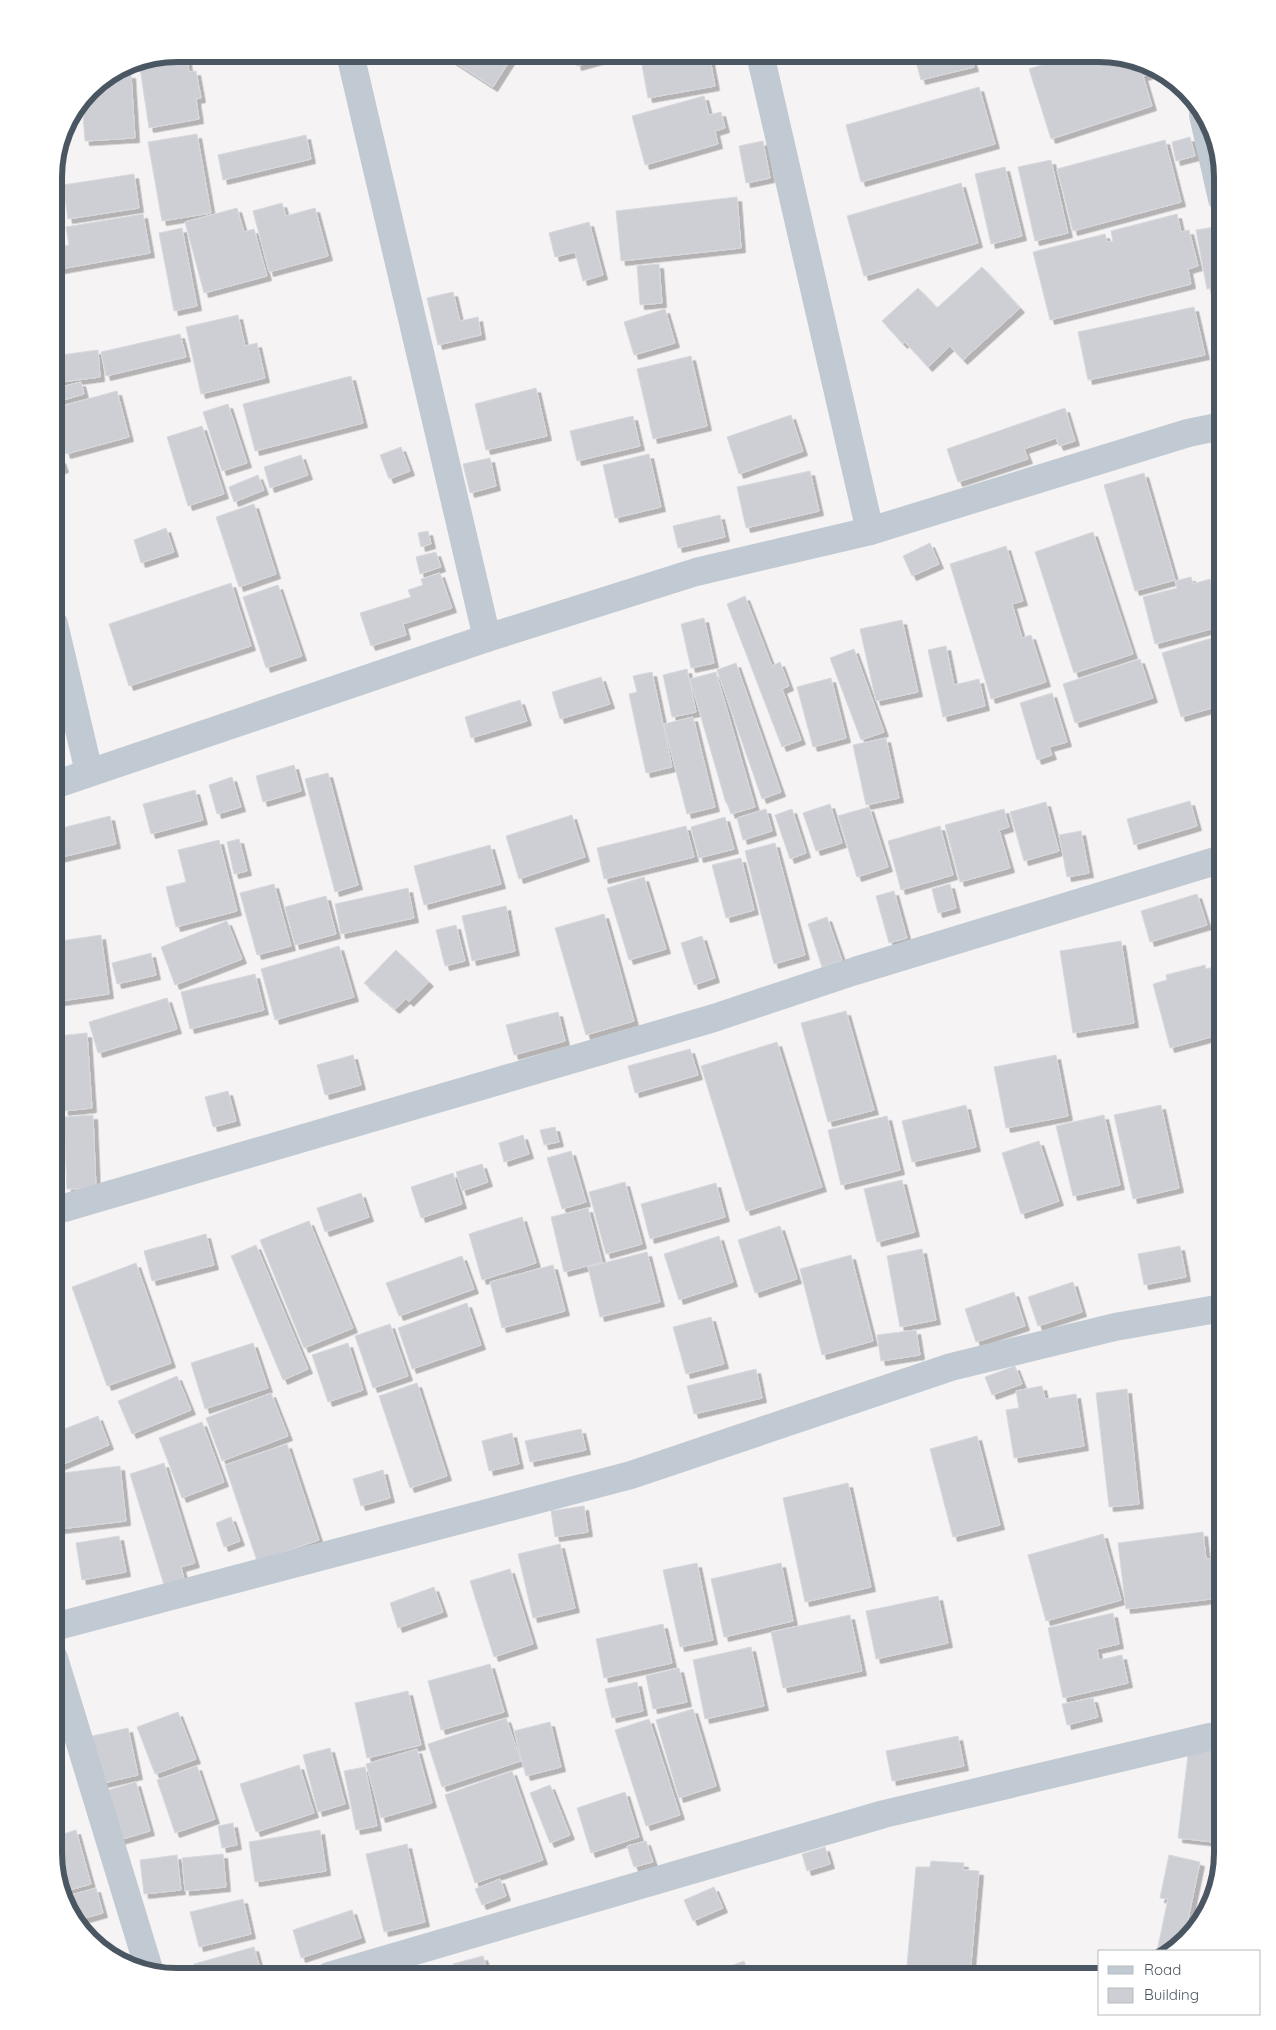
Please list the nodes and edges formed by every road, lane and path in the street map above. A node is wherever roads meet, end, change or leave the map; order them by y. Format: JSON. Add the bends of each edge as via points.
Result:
{"nodes":[{"id":1,"x":352,"y":63,"type":"edge"},
{"id":2,"x":762,"y":63,"type":"edge"},
{"id":3,"x":1214,"y":428,"type":"edge"},
{"id":4,"x":870,"y":531,"type":"junction"},
{"id":5,"x":487,"y":638,"type":"junction"},
{"id":6,"x":63,"y":661,"type":"edge"},
{"id":7,"x":89,"y":772,"type":"junction"},
{"id":8,"x":63,"y":782,"type":"edge"},
{"id":9,"x":1214,"y":861,"type":"edge"},
{"id":10,"x":62,"y":1209,"type":"edge"},
{"id":11,"x":1214,"y":1309,"type":"edge"},
{"id":12,"x":62,"y":1625,"type":"edge"},
{"id":13,"x":62,"y":1684,"type":"edge"},
{"id":14,"x":1214,"y":1737,"type":"edge"},
{"id":15,"x":148,"y":1963,"type":"edge"},
{"id":16,"x":359,"y":1967,"type":"edge"}],
"edges":[{"from":1,"to":5,"type":"street"},
{"from":2,"to":4,"type":"street"},
{"from":3,"to":4,"type":"street"},
{"from":4,"to":5,"type":"street","via":[[696,572]]},
{"from":5,"to":7,"type":"street"},
{"from":6,"to":7,"type":"street"},
{"from":7,"to":8,"type":"street"},
{"from":9,"to":10,"type":"street","via":[[704,1021]]},
{"from":11,"to":12,"type":"street","via":[[1115,1327],[951,1367],[631,1475]]},
{"from":13,"to":15,"type":"street"},
{"from":14,"to":16,"type":"street","via":[[884,1814]]}]}
